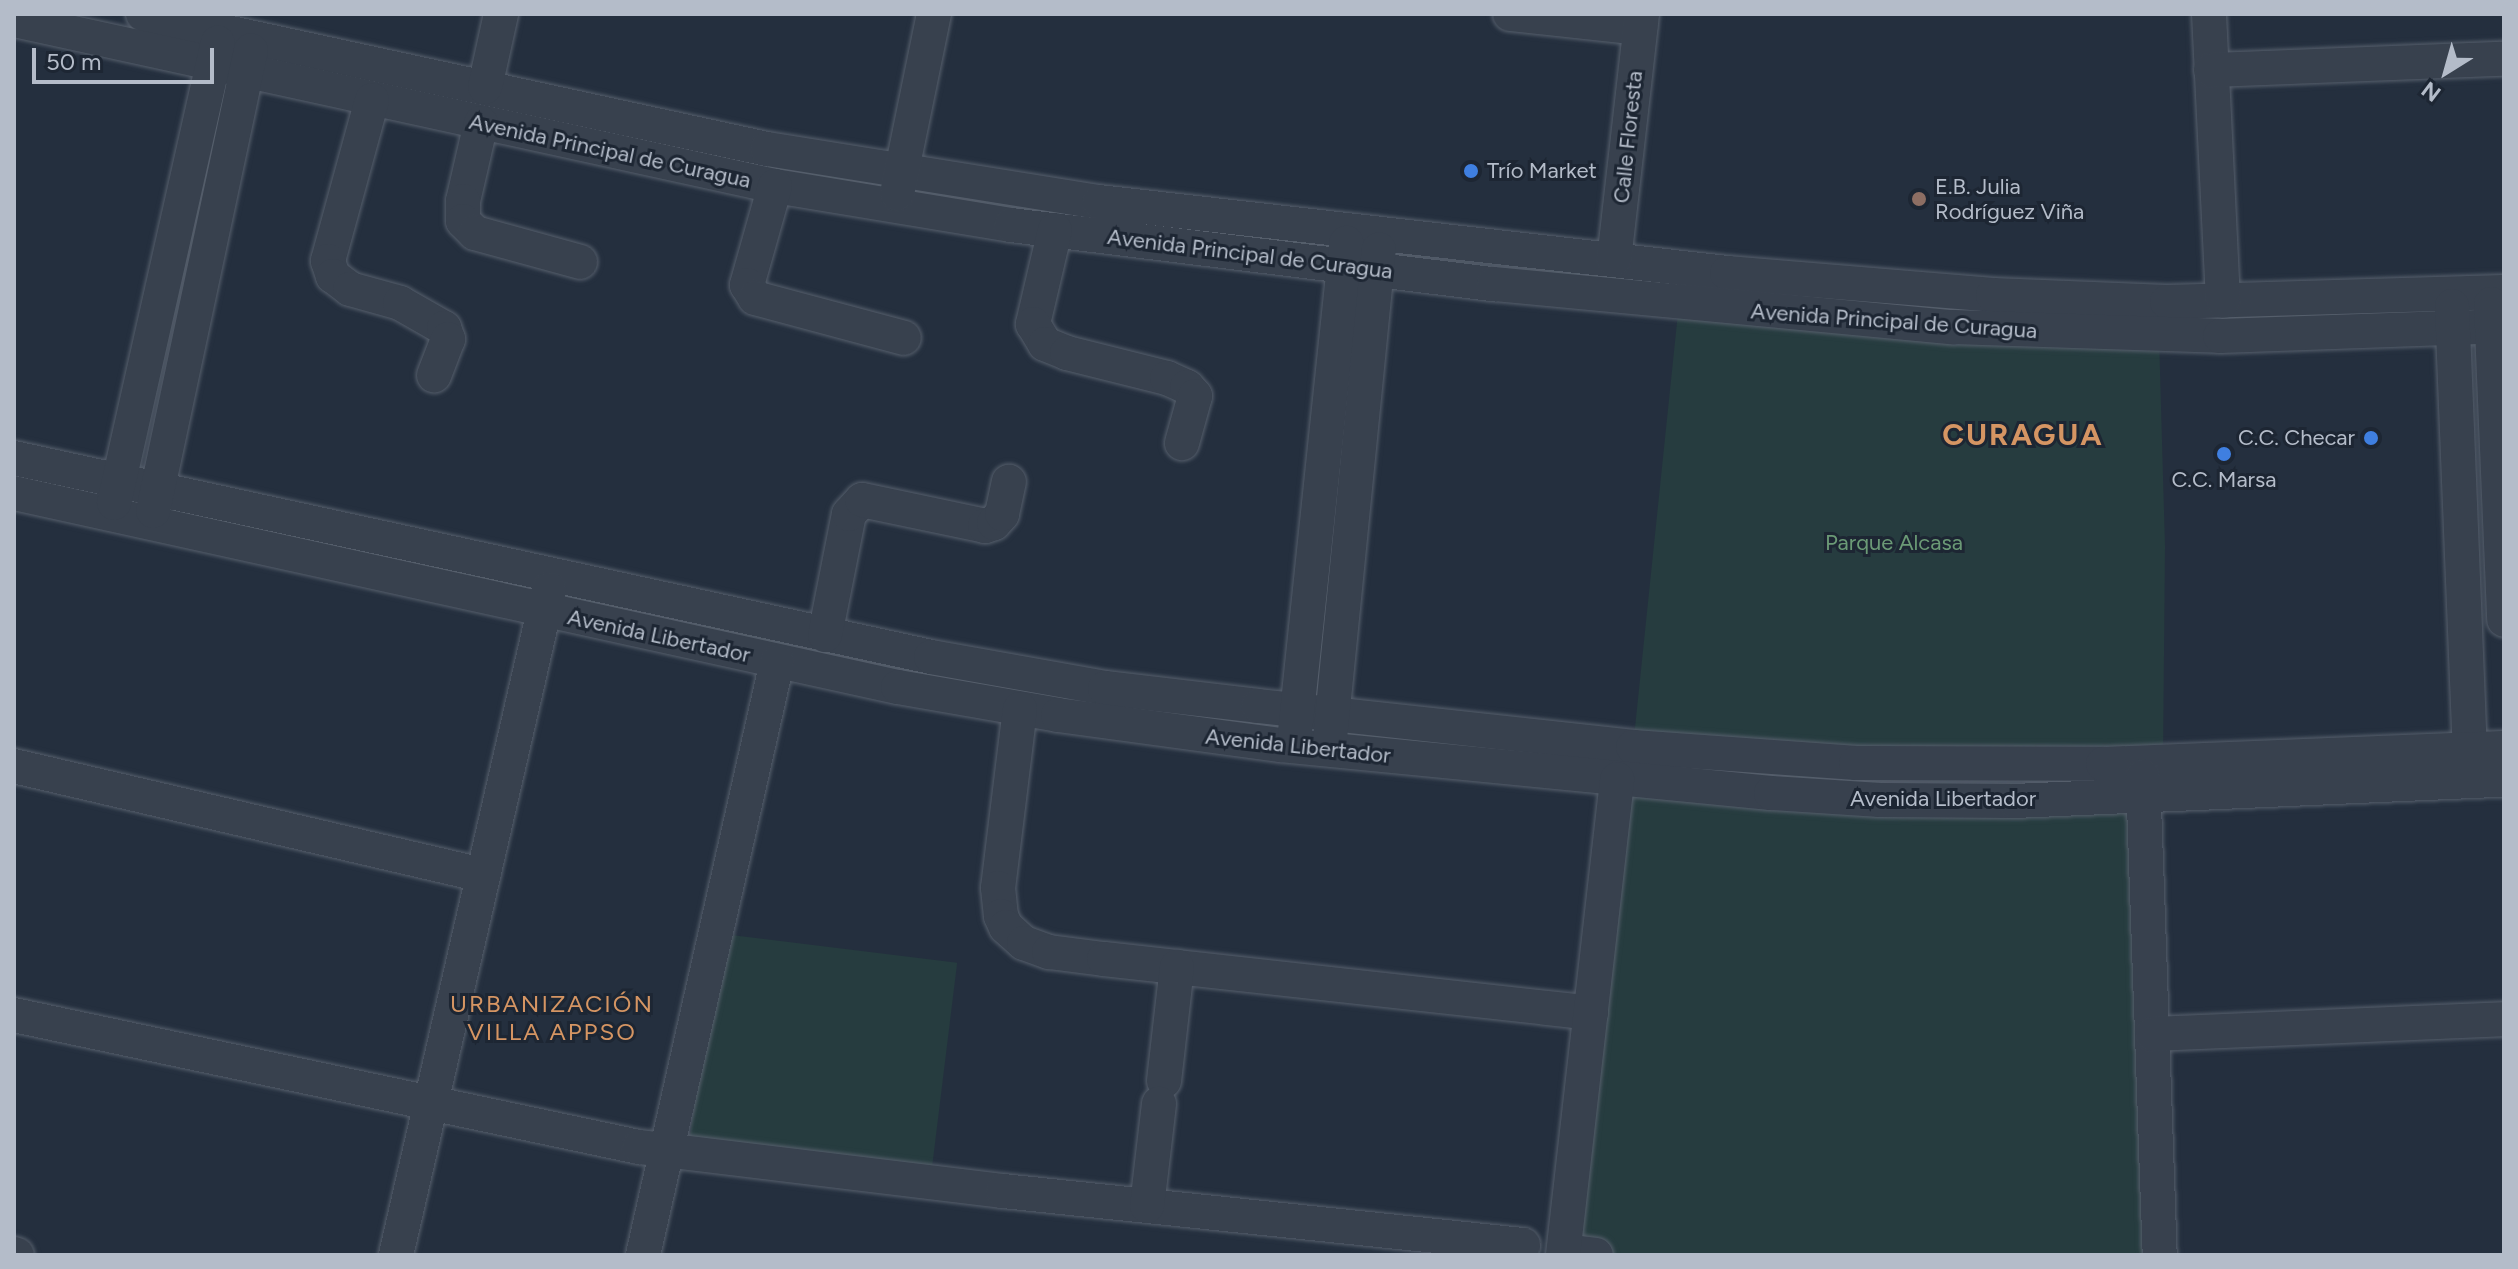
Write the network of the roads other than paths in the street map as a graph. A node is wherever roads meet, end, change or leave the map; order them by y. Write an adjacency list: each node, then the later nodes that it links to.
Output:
1 (143, 14): 9 (street, Avenida Principal de Curagua)
2 (501, 14): 14 (street)
3 (934, 14): 17 (street)
4 (1510, 14): 7 (street)
5 (2209, 14): 12 (street)
6 (14, 20): 8 (street, Avenida Principal de Curagua)
7 (1641, 21): 22 (street, Calle Floresta)
8 (93, 25): 11 (street, Avenida Principal de Curagua)
9 (237, 34): 11 (street); 13 (street); 14 (street, Avenida Principal de Curagua)
10 (2504, 59): 12 (street)
11 (213, 65): 13 (street, Avenida Principal de Curagua); 36 (street)
12 (2211, 70): 27 (street)
13 (247, 72): 15 (street, Avenida Principal de Curagua); 37 (street)
14 (485, 87): 17 (street, Avenida Principal de Curagua)
15 (372, 100): 16 (street, Avenida Principal de Curagua); 31 (street)
16 (481, 123): 18 (street, Avenida Principal de Curagua); 23 (street)
17 (901, 173): 19 (street); 21 (street, Avenida Principal de Curagua)
18 (775, 186): 19 (street, Avenida Principal de Curagua); 30 (street)
19 (894, 208): 20 (street, Avenida Principal de Curagua)
20 (1055, 230): 24 (street, Avenida Principal de Curagua); 32 (street)
21 (1364, 233): 22 (street, Avenida Principal de Curagua); 24 (street)
22 (1614, 260): 27 (street, Avenida Principal de Curagua)
23 (580, 262)
24 (1361, 267): 29 (street, Avenida Principal de Curagua); 44 (street); 45 (street)
25 (2497, 292): 26 (street, Avenida Principal de Curagua); 28 (street)
26 (2452, 294): 27 (street, Avenida Principal de Curagua); 29 (street)
27 (2223, 301)
28 (2498, 326): 29 (street, Avenida Principal de Curagua); 40 (street)
29 (2453, 328): 51 (street)
30 (904, 338)
31 (434, 375)
32 (1182, 443)
33 (14, 458): 36 (street)
34 (1009, 482): 41 (street)
35 (14, 493): 36 (street)
36 (115, 498): 37 (street, Avenida Libertador)
37 (154, 506): 38 (street, Avenida Libertador); 39 (street, Avenida Libertador)
38 (551, 577): 39 (street); 41 (street, Avenida Libertador)
39 (544, 611): 42 (street, Avenida Libertador); 54 (street)
40 (2504, 620)
41 (825, 635): 44 (street, Avenida Libertador)
42 (777, 662): 43 (street, Avenida Libertador); 61 (street)
43 (1020, 709): 46 (street, Avenida Libertador); 55 (street)
44 (1297, 711): 45 (street, Avenida Libertador); 46 (street)
45 (1333, 714): 48 (street); 49 (street, Avenida Libertador)
46 (1293, 746): 48 (street, Avenida Libertador)
47 (2504, 748): 51 (street, Avenida Libertador)
48 (1328, 750): 52 (street, Avenida Libertador)
49 (2143, 763): 51 (street, Avenida Libertador); 53 (street)
50 (14, 766): 54 (street)
51 (2482, 770): 53 (street, Avenida Libertador)
52 (1617, 779): 53 (street, Avenida Libertador); 56 (street)
53 (2144, 796): 59 (street)
54 (484, 875): 60 (street)
55 (1177, 967): 56 (street); 62 (street)
56 (1591, 1013): 65 (street)
57 (14, 1015): 60 (street)
58 (2504, 1019): 59 (street)
59 (2152, 1034): 68 (street)
60 (430, 1103): 61 (street); 66 (street)
61 (665, 1150): 62 (street); 67 (street)
62 (1147, 1206): 63 (street)
63 (1356, 1242): 64 (street)
64 (1523, 1245)
65 (1574, 1254)
66 (396, 1255)
67 (643, 1255)
68 (2160, 1255)

